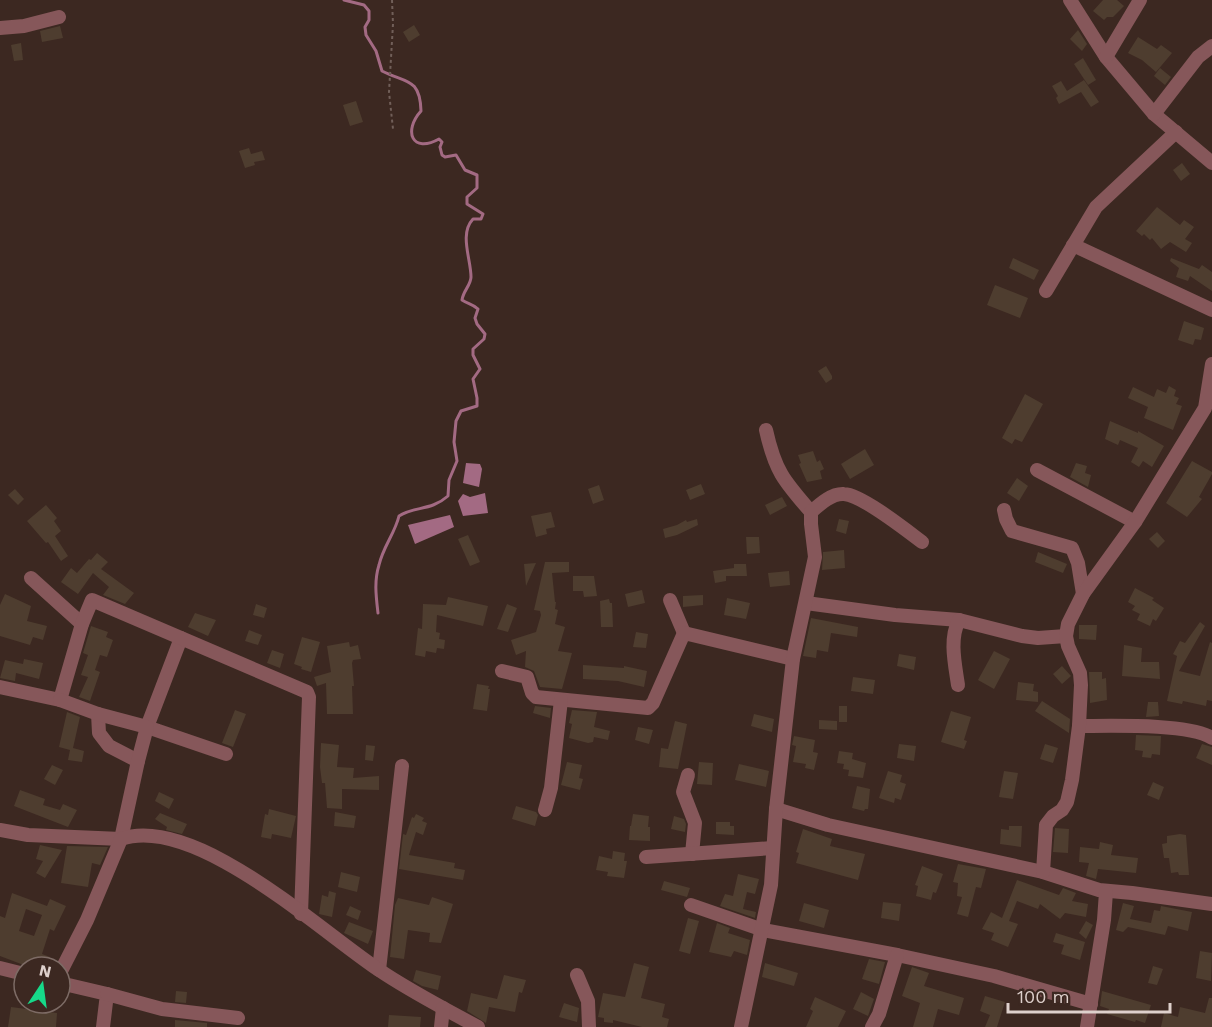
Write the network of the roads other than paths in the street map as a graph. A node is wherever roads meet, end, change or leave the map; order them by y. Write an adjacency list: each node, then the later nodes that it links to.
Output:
1 (1070, 0): 6 (street)
2 (1140, 0): 6 (street)
3 (59, 17): 4 (street)
4 (0, 28)
5 (1212, 46): 7 (street)
6 (1106, 57): 7 (street)
7 (1154, 114): 8 (street)
8 (1176, 132): 9 (street); 10 (street)
9 (1212, 163)
10 (1073, 244): 11 (street); 12 (street)
11 (1046, 291)
12 (1212, 310)
13 (1212, 364): 18 (street)
14 (766, 430): 17 (street)
15 (1037, 470): 18 (street)
16 (1004, 510): 21 (street)
17 (811, 512): 19 (street); 23 (street)
18 (1135, 522): 21 (street)
19 (922, 542)
20 (31, 578): 25 (street)
21 (1083, 594): 27 (street)
22 (670, 600): 26 (street)
23 (806, 603): 24 (street); 29 (street)
24 (958, 620): 27 (street); 31 (street)
25 (82, 624): 28 (street); 33 (street)
26 (684, 633): 29 (street); 34 (street)
27 (1066, 636): 36 (street)
28 (181, 638): 37 (street); 54 (street)
29 (794, 659): 43 (street)
30 (502, 671): 34 (street)
31 (958, 685)
32 (0, 687): 33 (street)
33 (60, 700): 35 (street)
34 (561, 700): 44 (street)
35 (98, 714): 37 (street); 40 (street)
36 (1079, 726): 38 (street); 50 (street)
37 (147, 727): 39 (street); 40 (street)
38 (1212, 738)
39 (226, 754)
40 (138, 761): 46 (street)
41 (402, 766): 58 (street)
42 (688, 774): 48 (street)
43 (776, 809): 47 (street); 50 (street)
44 (545, 810)
45 (0, 830): 46 (street)
46 (121, 839): 54 (street); 56 (street)
47 (773, 848): 48 (street); 55 (street)
48 (692, 854): 49 (street)
49 (646, 857)
50 (1043, 872): 51 (street)
51 (1106, 892): 52 (street); 62 (street)
52 (1212, 904)
53 (692, 905): 55 (street)
54 (301, 914): 58 (street)
55 (763, 930): 57 (street); 70 (street)
56 (69, 955)
57 (897, 955): 62 (street); 71 (street)
58 (379, 970): 63 (street)
59 (577, 975): 69 (street)
60 (72, 986): 61 (street)
61 (107, 994): 64 (street); 66 (street)
62 (1091, 1004): 65 (street)
63 (443, 1008): 67 (street); 68 (street)
64 (238, 1018)
65 (1092, 1026)
66 (103, 1027)
67 (441, 1027)
68 (478, 1027)
69 (589, 1027)
70 (741, 1027)
71 (872, 1027)

